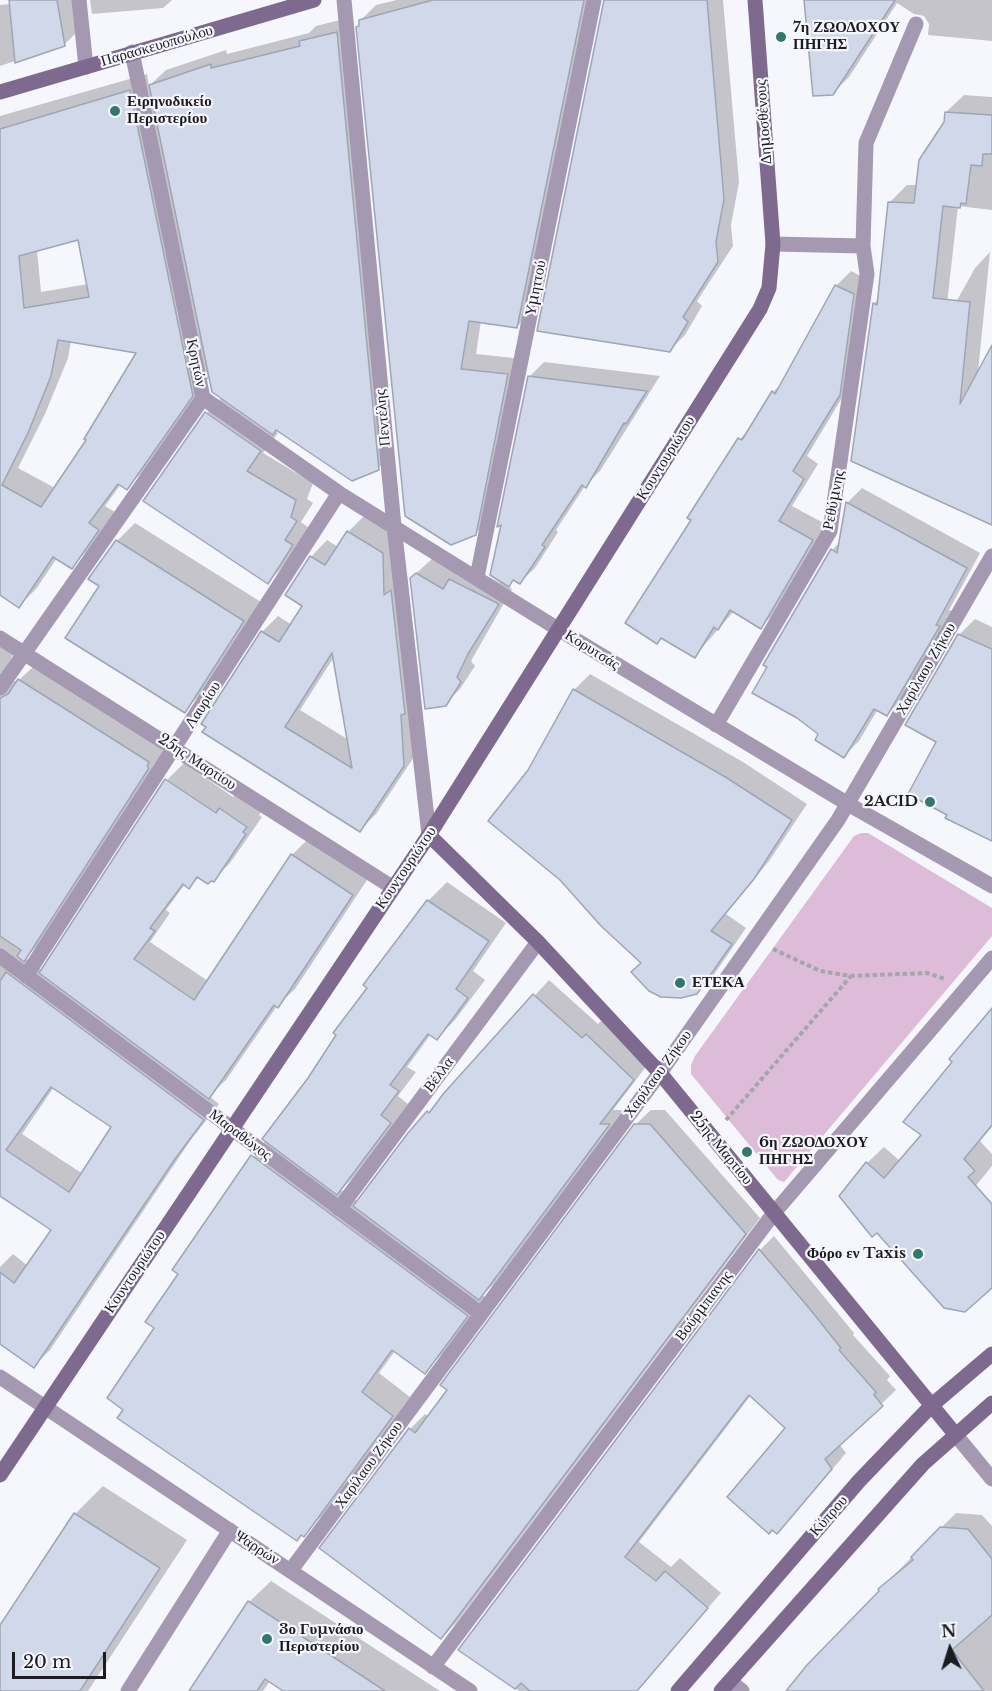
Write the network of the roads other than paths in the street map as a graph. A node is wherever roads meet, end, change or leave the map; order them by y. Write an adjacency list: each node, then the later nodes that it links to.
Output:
1 (79, 0): 8 (street)
2 (314, 0): 7 (street, Παρασκευοπούλου)
3 (344, 0): 14 (street, Πεντέλης)
4 (594, 0): 16 (street, Υμηττού)
5 (755, 0): 10 (street, Δημοσθένους)
6 (916, 24): 11 (street, Ρεθύμνης)
7 (132, 52): 8 (street, Παρασκευοπούλου); 12 (street, Κρητών)
8 (86, 67): 9 (street, Παρασκευοπούλου)
9 (0, 92)
10 (773, 244): 11 (street); 17 (street, Κουντουριώτου)
11 (863, 246): 21 (street, Ρεθύμνης)
12 (203, 398): 13 (street, Κορυτσάς); 19 (street, Κρητών)
13 (339, 493): 14 (street, Κορυτσάς); 22 (street, Λαυρίου)
14 (394, 526): 16 (street, Κορυτσάς); 24 (street, Πεντέλης)
15 (992, 556): 23 (street, Χαρίλαου Ζήκου)
16 (477, 577): 17 (street, Κορυτσάς)
17 (558, 629): 21 (street, Κορυτσάς); 24 (street, Κουντουριώτου)
18 (0, 638): 19 (street, 25ης Μαρτίου)
19 (22, 652): 20 (street, Κρητών); 22 (street, 25ης Μαρτίου)
20 (0, 688)
21 (716, 725): 23 (street, Κορυτσάς)
22 (175, 748): 26 (street, 25ης Μαρτίου); 30 (street, Λαυρίου)
23 (849, 804): 25 (street, Κορυτσάς); 31 (street, Χαρίλαου Ζήκου)
24 (429, 834): 26 (street, Κουντουριώτου); 27 (street, 25ης Μαρτίου)
25 (992, 886)
26 (392, 887): 32 (street, Κουντουριώτου)
27 (538, 942): 31 (street, 25ης Μαρτίου); 33 (street, Βέλλα)
28 (0, 956): 30 (street, Μαραθώνος)
29 (992, 958): 34 (street, Βούρμπιανης)
30 (26, 976): 32 (street, Μαραθώνος)
31 (660, 1073): 34 (street, 25ης Μαρτίου); 35 (street, Χαρίλαου Ζήκου)
32 (233, 1129): 33 (street, Μαραθώνος); 40 (street, Κουντουριώτου)
33 (339, 1209): 35 (street, Μαραθώνος)
34 (774, 1213): 39 (street, 25ης Μαρτίου); 46 (street, Βούρμπιανης)
35 (480, 1313): 45 (street, Χαρίλαου Ζήκου)
36 (992, 1354): 39 (street, Κύπρου)
37 (0, 1377): 40 (street, Ψαρρών)
38 (992, 1403): 41 (street)
39 (932, 1405): 41 (street, 25ης Μαρτίου); 50 (street, Κύπρου)
40 (45, 1406): 42 (street, Κουντουριώτου); 44 (street, Ψαρρών)
41 (955, 1434): 43 (street, 25ης Μαρτίου); 47 (street)
42 (0, 1474)
43 (992, 1479)
44 (230, 1530): 45 (street, Ψαρρών); 48 (street)
45 (291, 1570): 46 (street, Ψαρρών)
46 (433, 1667): 49 (street, Ψαρρών)
47 (731, 1688)
48 (129, 1691)
49 (470, 1691)
50 (678, 1691)

